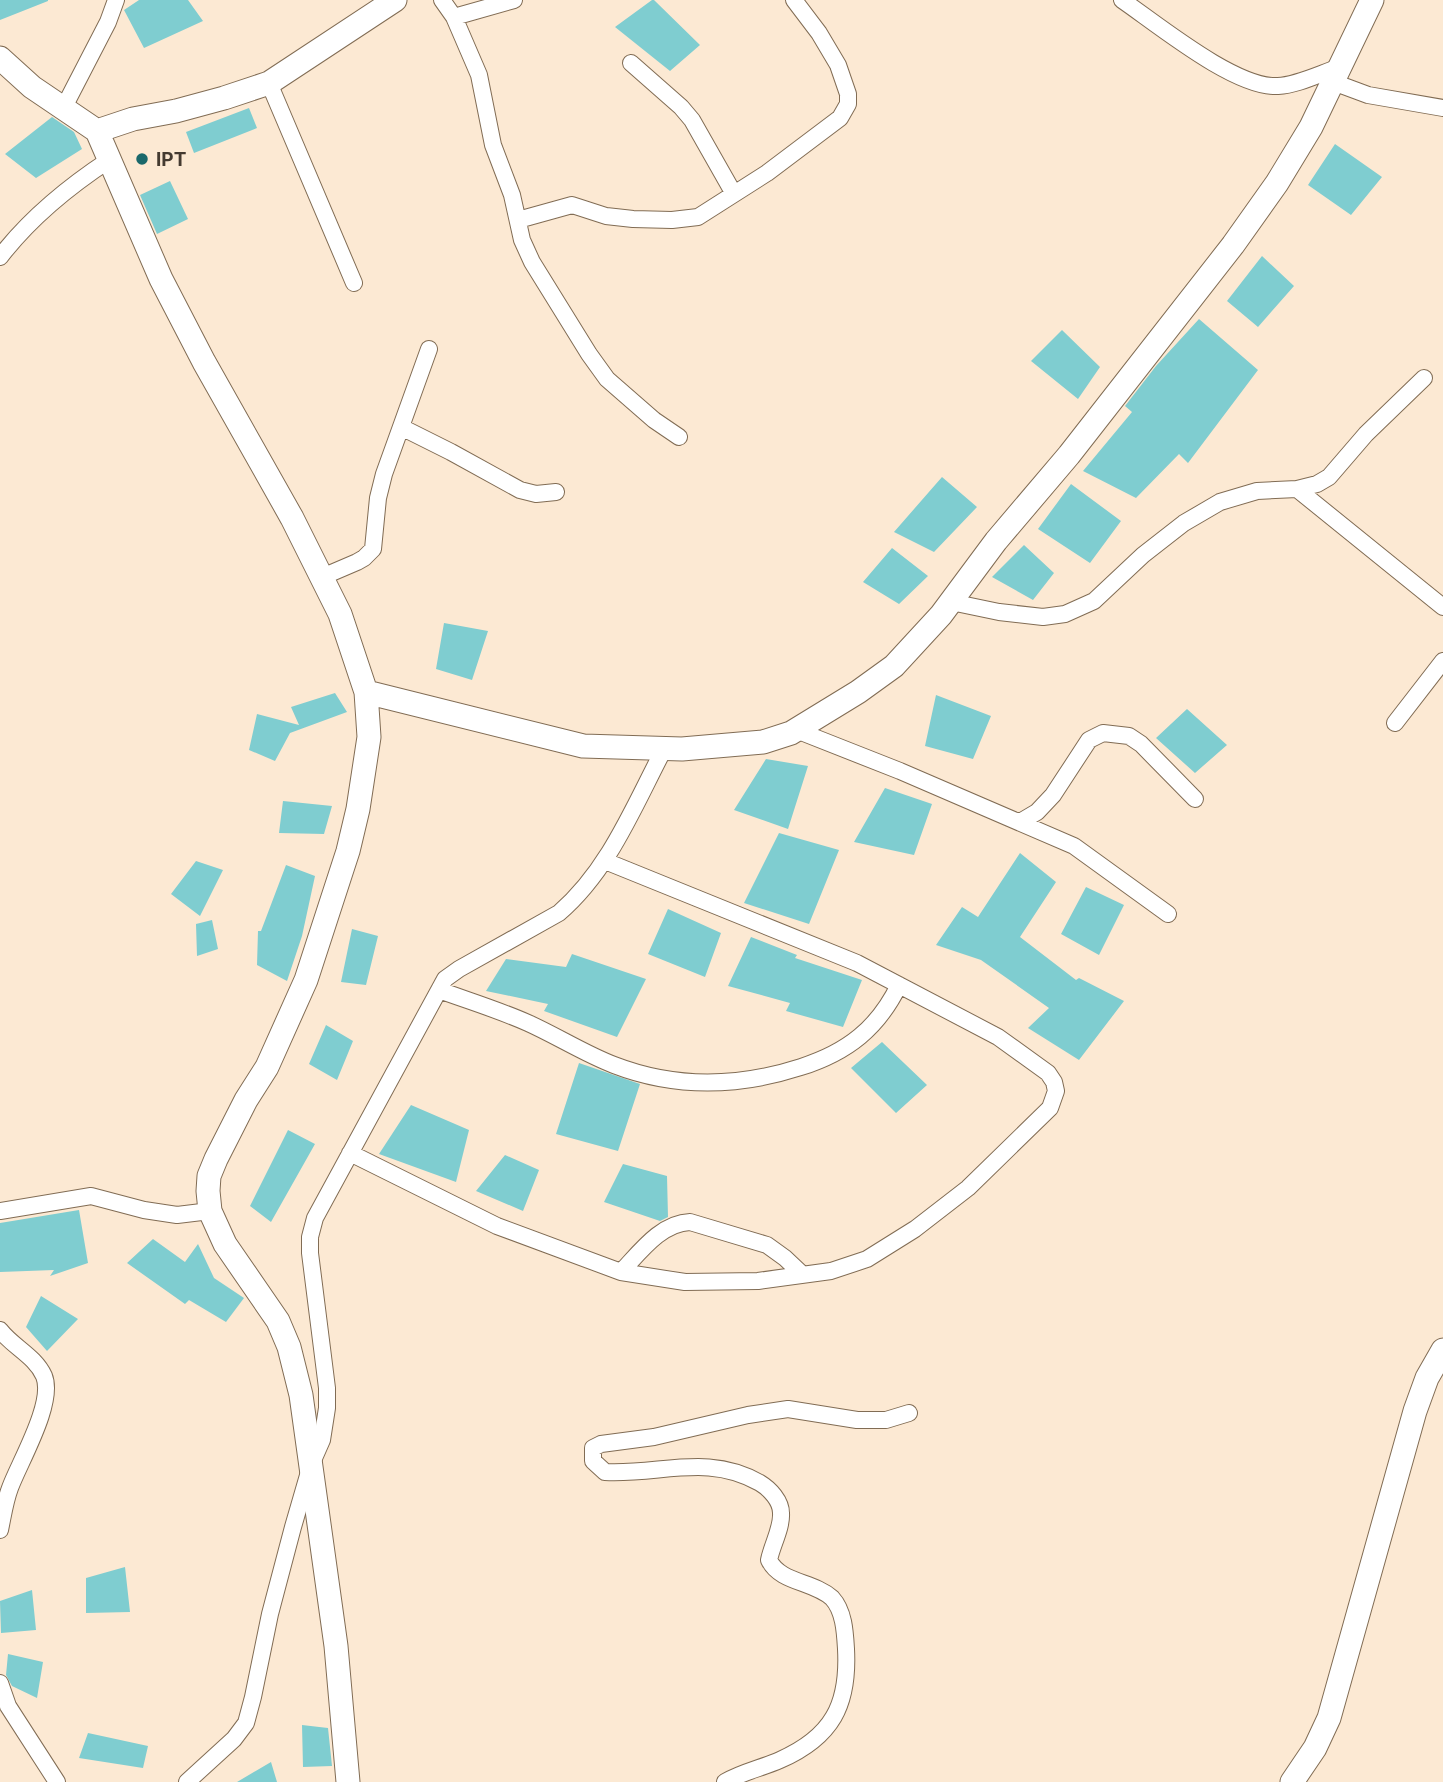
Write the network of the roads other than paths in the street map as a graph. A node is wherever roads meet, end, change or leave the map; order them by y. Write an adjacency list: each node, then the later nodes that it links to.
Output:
1 (116, 0): 13 (street)
2 (442, 0): 8 (street)
3 (514, 0): 8 (street)
4 (794, 0): 17 (street)
5 (1122, 0): 11 (street)
6 (1372, 0): 11 (main road)
7 (391, 1): 12 (main road)
8 (454, 17): 18 (street)
9 (0, 58): 13 (main road)
10 (631, 63): 17 (street)
11 (1336, 74): 14 (street); 28 (main road)
12 (269, 83): 15 (main road); 20 (street)
13 (63, 108): 15 (main road)
14 (1443, 108)
15 (97, 131): 16 (main road)
16 (109, 160): 19 (street); 27 (main road)
17 (734, 194): 18 (street)
18 (518, 220): 24 (street)
19 (0, 257)
20 (354, 283)
21 (429, 349): 23 (street)
22 (1424, 378): 25 (street)
23 (401, 427): 26 (street); 27 (street)
24 (679, 437)
25 (1297, 489): 28 (street); 29 (street)
26 (556, 492)
27 (322, 577): 31 (main road)
28 (951, 602): 33 (main road)
29 (1443, 607)
30 (1443, 661): 32 (street)
31 (366, 692): 34 (main road); 43 (main road)
32 (1395, 723)
33 (796, 730): 34 (main road); 36 (street)
34 (664, 749): 37 (street)
35 (1195, 799): 36 (street)
36 (1020, 822): 38 (street)
37 (605, 860): 39 (street); 40 (street)
38 (1168, 914)
39 (899, 985): 40 (street); 45 (street)
40 (439, 990): 41 (street)
41 (350, 1153): 44 (street); 49 (street)
42 (0, 1211): 43 (street)
43 (210, 1211): 49 (main road)
44 (621, 1272): 45 (street); 45 (street)
45 (803, 1275)
46 (0, 1330): 50 (street)
47 (1443, 1350): 56 (main road)
48 (909, 1413): 55 (street)
49 (311, 1465): 53 (street); 54 (main road)
50 (0, 1527)
51 (0, 1684): 52 (street)
52 (57, 1782)
53 (187, 1782)
54 (348, 1782)
55 (725, 1782)
56 (1292, 1782)

